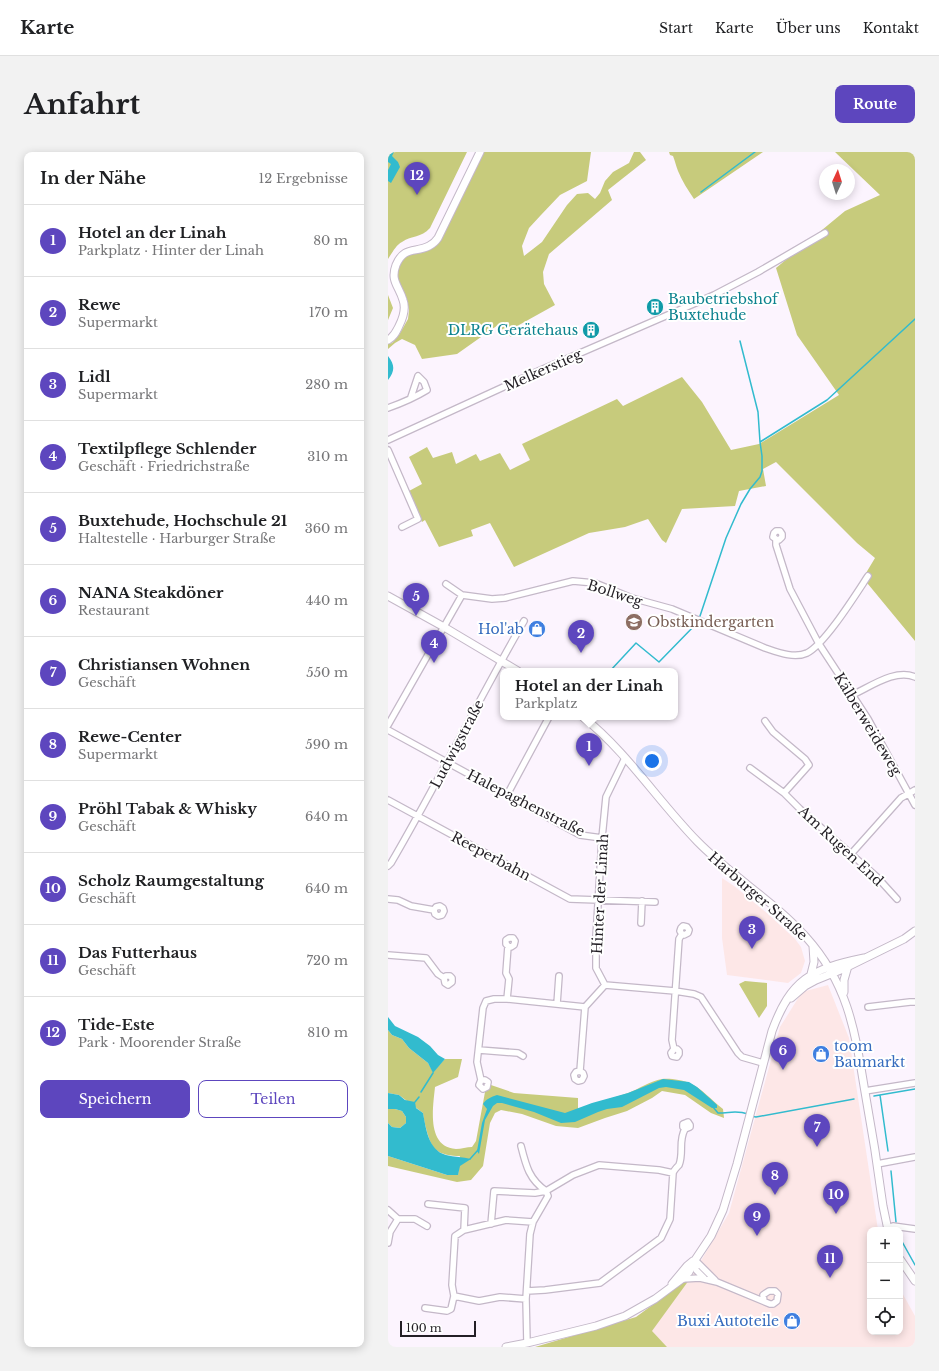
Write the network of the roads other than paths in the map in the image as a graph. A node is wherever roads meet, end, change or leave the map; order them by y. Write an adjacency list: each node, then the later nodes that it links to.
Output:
1 (480, 152): 3 (street)
2 (825, 233): 6 (street, Melkerstieg)
3 (388, 340)
4 (411, 398): 5 (street)
5 (388, 408)
6 (388, 440)
7 (388, 450): 8 (street)
8 (402, 527)
9 (776, 539): 16 (street, Kälberweideweg)
10 (868, 576): 16 (street, Bollweg)
11 (446, 584): 12 (street, Bollweg)
12 (462, 595): 15 (street); 16 (street, Bollweg)
13 (388, 596): 15 (street)
14 (524, 621): 17 (street, Ludwigstraße)
15 (444, 626): 17 (street); 24 (street)
16 (819, 644): 20 (street, Kälberweideweg)
17 (501, 660): 18 (street); 27 (street, Ludwigstraße)
18 (513, 668)
19 (915, 677): 20 (street)
20 (852, 695): 31 (street, Kälberweideweg)
21 (546, 720): 32 (street)
22 (586, 720): 26 (street, Harburger Straße)
23 (765, 721): 30 (street)
24 (388, 725)
25 (388, 730): 27 (street, Halepaghenstraße)
26 (625, 758): 36 (street, Hinter der Linah); 49 (street, Harburger Straße)
27 (447, 762): 32 (street, Halepaghenstraße); 35 (street, Ludwigstraße)
28 (750, 768): 30 (street, Am Rugen End)
29 (915, 790): 31 (street)
30 (784, 793): 37 (street, Am Rugen End)
31 (909, 793): 34 (street, Kälberweideweg); 37 (street)
32 (507, 795): 36 (street, Halepaghenstraße)
33 (388, 800): 35 (street, Reeperbahn)
34 (915, 805)
35 (418, 816): 38 (street, Ludwigstraße); 41 (street, Reeperbahn)
36 (602, 838): 41 (street, Hinter der Linah)
37 (852, 854): 40 (street, Am Rugen End)
38 (388, 866)
39 (388, 899): 44 (street)
40 (897, 899)
41 (598, 900): 42 (street, Reeperbahn); 57 (street, Hinter der Linah)
42 (642, 902): 43 (street, Reeperbahn); 45 (street)
43 (655, 902)
44 (434, 910)
45 (641, 923)
46 (915, 931): 51 (street)
47 (682, 934): 58 (street)
48 (508, 946): 60 (street)
49 (813, 946): 53 (street, Harburger Straße); 54 (street)
50 (388, 955): 56 (street)
51 (864, 958): 52 (street); 53 (street)
52 (848, 966): 53 (street); 59 (street)
53 (831, 970): 54 (street); 59 (street, Harburger Straße); 63 (street)
54 (811, 974): 63 (street)
55 (559, 976): 62 (street)
56 (444, 978)
57 (605, 985): 58 (street); 64 (street)
58 (675, 991): 66 (street); 69 (street)
59 (844, 996): 73 (street, Harburger Straße)
60 (507, 999): 62 (street); 67 (street)
61 (915, 1002): 65 (street)
62 (557, 1004): 64 (street)
63 (784, 1004): 69 (street)
64 (585, 1007): 70 (street)
65 (868, 1007)
66 (674, 1049)
67 (479, 1050): 68 (street); 71 (street)
68 (523, 1056)
69 (763, 1063): 91 (street)
70 (580, 1071)
71 (481, 1080)
72 (915, 1083): 73 (street)
73 (865, 1091): 77 (street, Harburger Straße)
74 (685, 1129): 78 (street)
75 (521, 1146): 79 (street)
76 (915, 1157): 77 (street)
77 (877, 1164): 86 (street, Harburger Straße)
78 (673, 1173): 79 (street); 97 (street)
79 (546, 1191): 83 (street); 84 (street)
80 (428, 1204): 89 (street)
81 (388, 1210): 82 (street)
82 (398, 1219): 85 (street); 90 (street)
83 (533, 1222): 84 (street); 97 (street)
84 (491, 1224): 89 (street)
85 (427, 1226)
86 (888, 1227)
87 (891, 1227): 88 (street)
88 (915, 1228)
89 (464, 1230): 99 (street)
90 (388, 1243)
91 (695, 1260): 93 (street); 94 (street); 96 (street); 98 (street)
92 (903, 1263): 95 (street)
93 (704, 1278): 94 (street); 96 (street)
94 (682, 1279): 98 (street)
95 (915, 1281)
96 (717, 1282): 100 (street)
97 (527, 1291): 101 (street)
98 (665, 1291): 103 (street)
99 (454, 1296): 101 (street); 102 (street)
100 (764, 1298)
101 (526, 1299): 103 (street)
102 (425, 1308)
103 (527, 1344): 104 (street)
104 (506, 1347)

